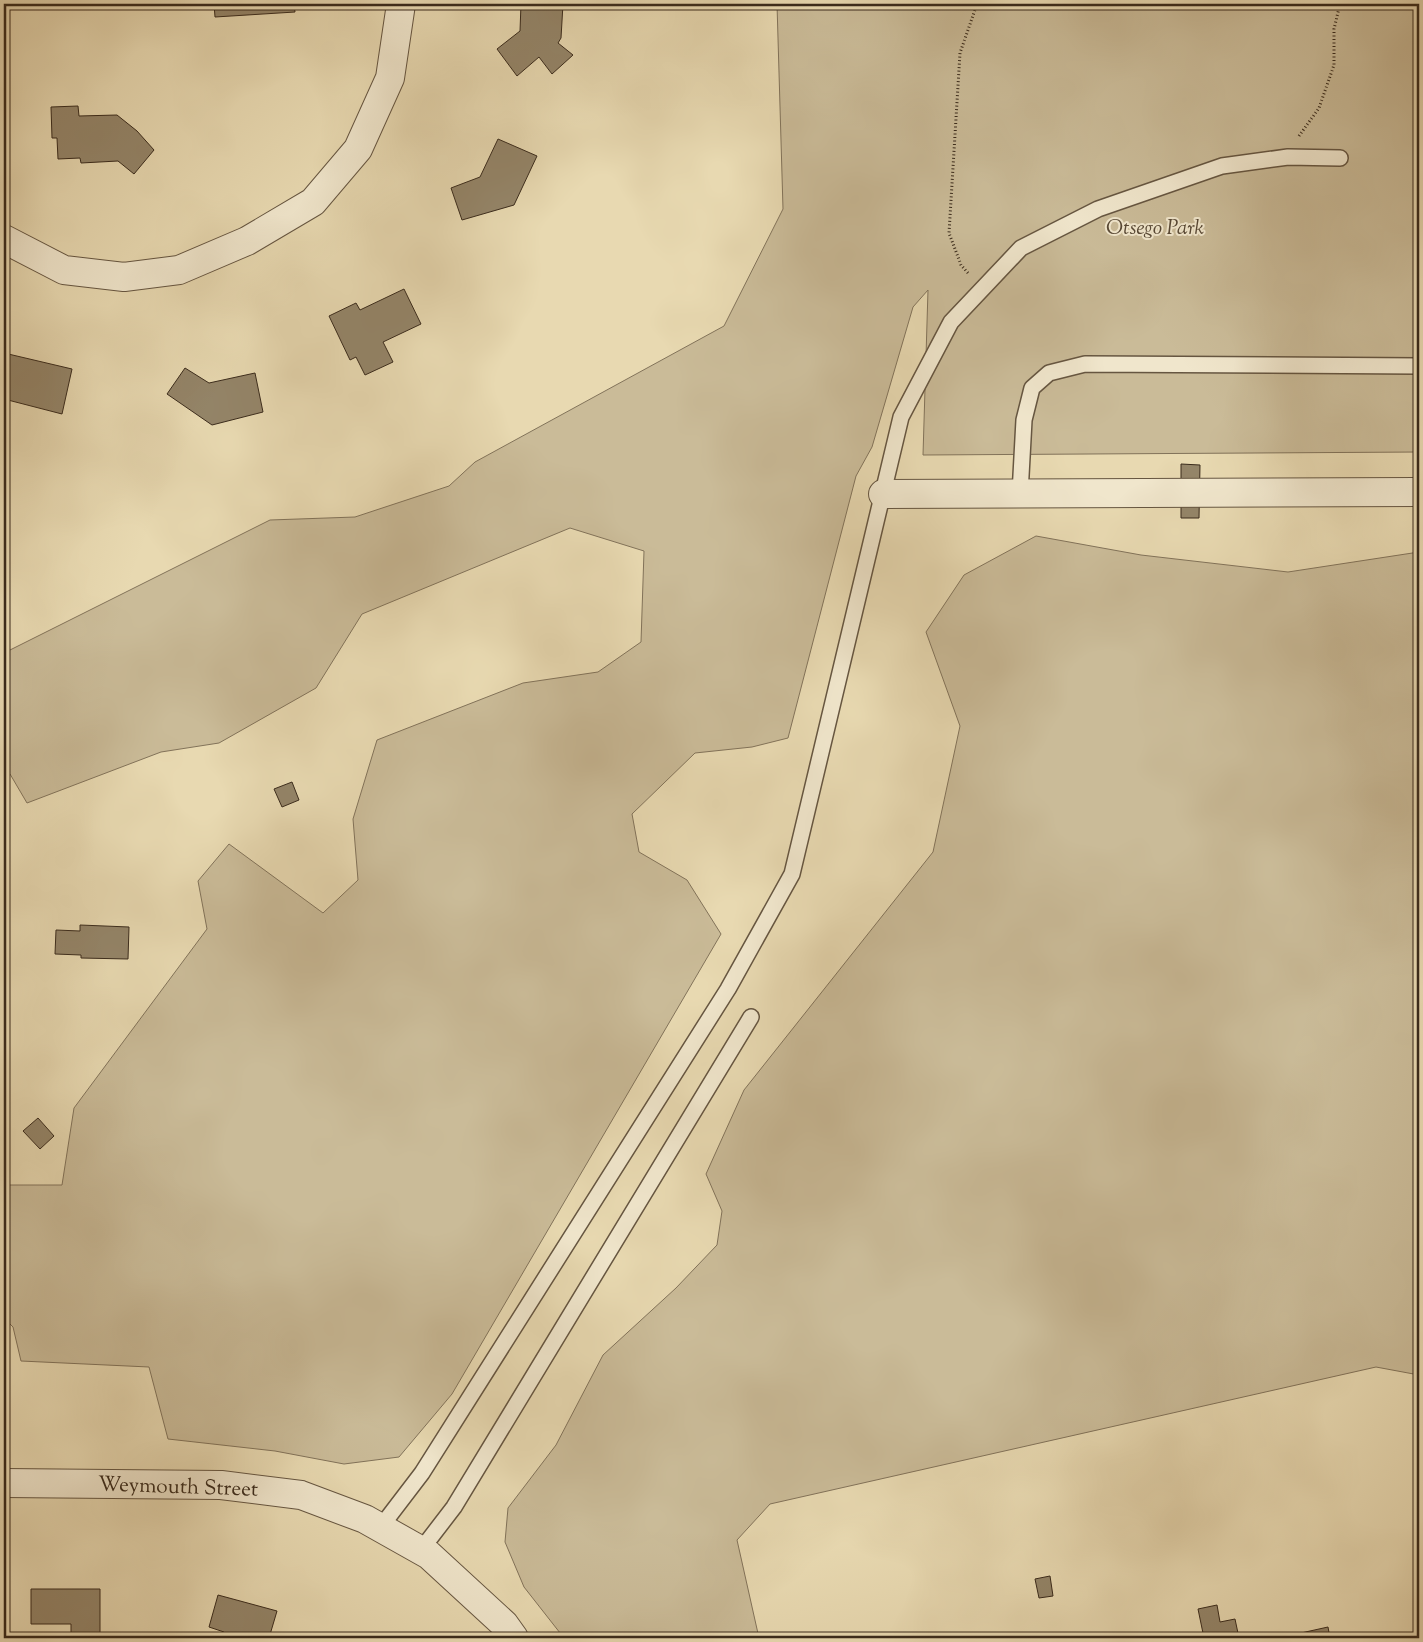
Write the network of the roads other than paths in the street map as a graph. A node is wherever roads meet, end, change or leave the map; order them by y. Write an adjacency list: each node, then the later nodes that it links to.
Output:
1 (401, 4): 3 (street)
2 (1340, 158): 6 (lane)
3 (4, 239)
4 (1419, 366): 7 (lane)
5 (1419, 492): 7 (street)
6 (883, 494): 7 (street); 10 (lane)
7 (1020, 494)
8 (750, 1017): 11 (lane)
9 (4, 1483): 10 (street, Weymouth Street)
10 (380, 1528): 11 (street, Weymouth Street)
11 (421, 1550): 12 (street, Weymouth Street)
12 (514, 1638)

